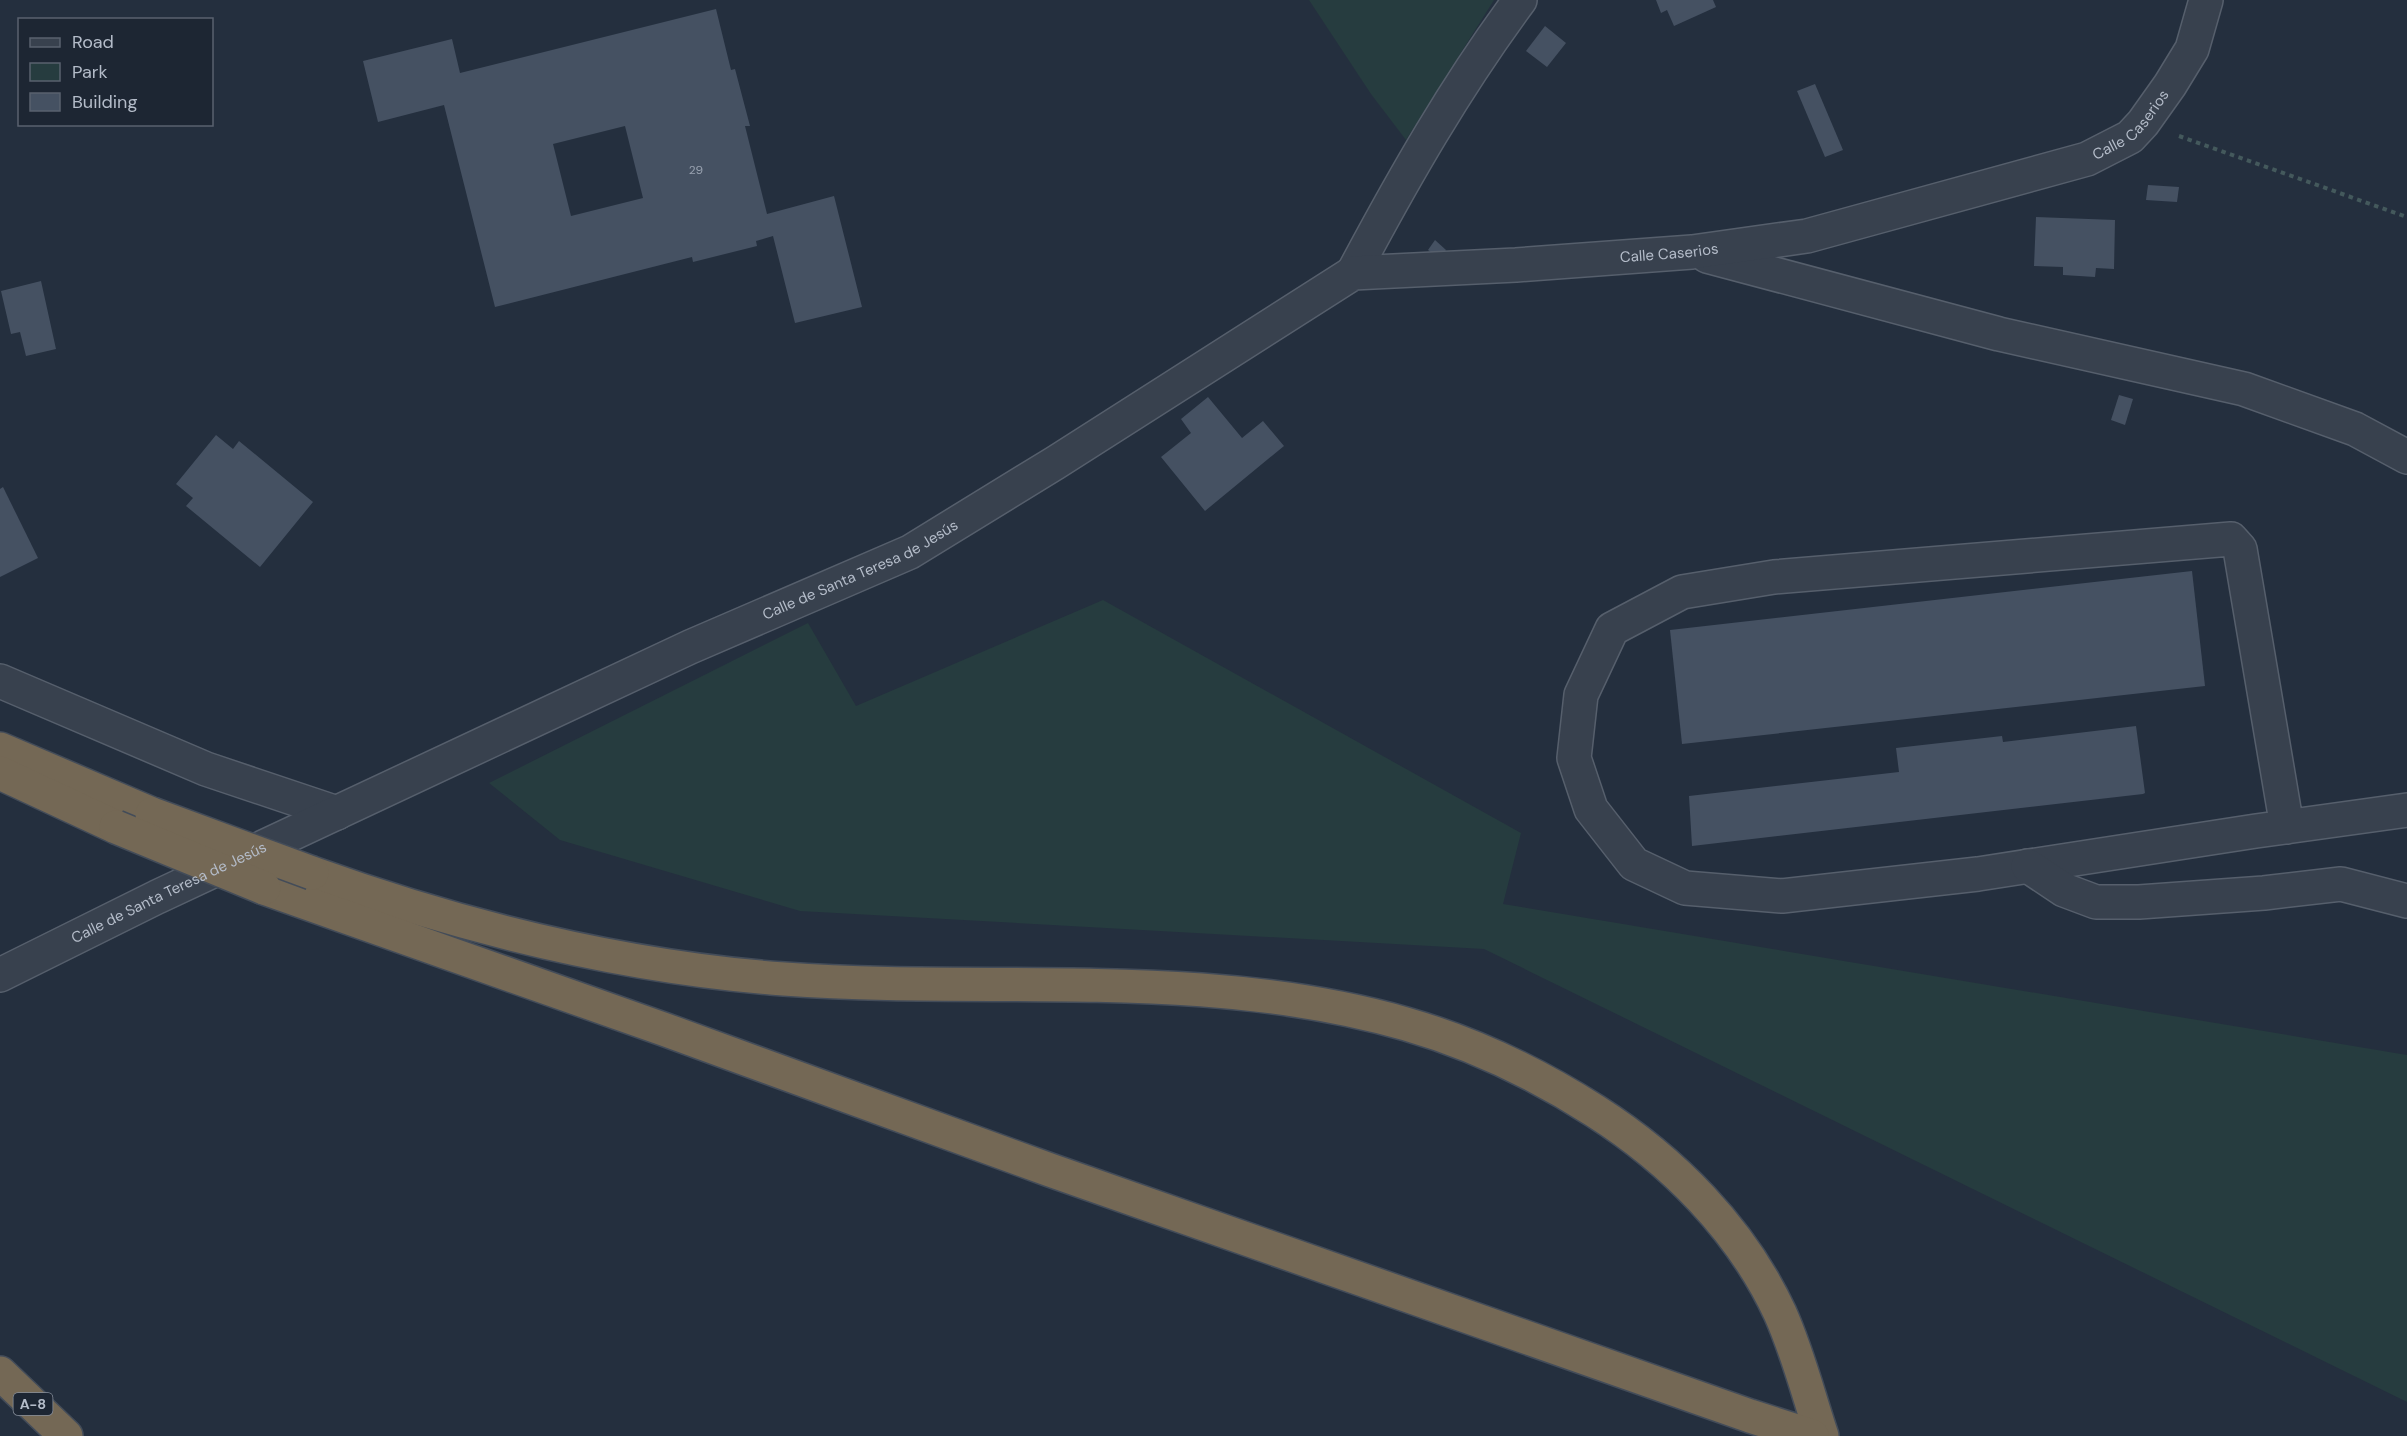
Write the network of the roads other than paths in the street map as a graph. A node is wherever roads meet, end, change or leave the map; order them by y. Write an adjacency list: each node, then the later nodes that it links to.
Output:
1 (1520, 0): 4 (street)
2 (2206, 0): 3 (street, Calle Caserios)
3 (1692, 252): 4 (street, Calle Caserios); 5 (street)
4 (1353, 273): 10 (street, Calle de Santa Teresa de Jesús)
5 (2407, 457)
6 (0, 681): 10 (street)
7 (0, 749): 18 (highway, bridge)
8 (0, 773): 17 (highway, bridge)
9 (2407, 810): 11 (street)
10 (337, 813): 14 (street, Calle de Santa Teresa de Jesús)
11 (2287, 826): 12 (street); 12 (street)
12 (2028, 866): 13 (street)
13 (2407, 901)
14 (0, 975)
15 (0, 1373): 16 (highway, A-8)
16 (66, 1436)
17 (1812, 1436)
18 (1822, 1436)

